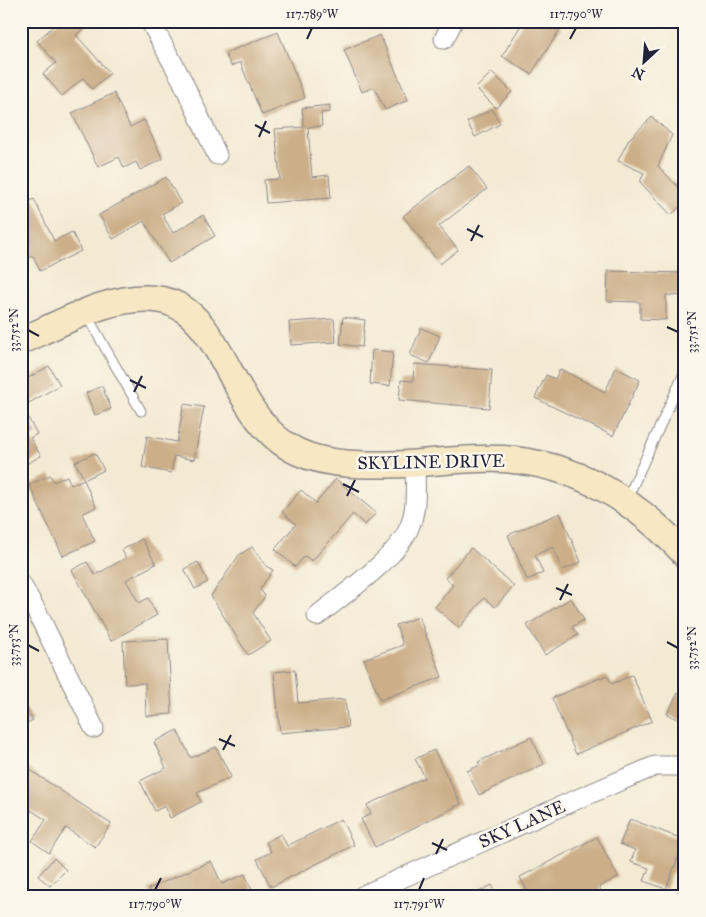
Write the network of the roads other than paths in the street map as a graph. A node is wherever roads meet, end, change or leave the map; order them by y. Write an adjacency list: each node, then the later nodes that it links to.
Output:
1 (150, 21): 4 (street)
2 (453, 21): 3 (street)
3 (444, 39)
4 (217, 155)
5 (86, 314): 6 (street, SKYLINE DRIVE); 8 (lane); 9 (street, SKYLINE DRIVE)
6 (21, 341)
7 (685, 371): 10 (lane)
8 (141, 412)
9 (415, 463): 10 (street, SKYLINE DRIVE); 13 (street)
10 (626, 501): 11 (street, SKYLINE DRIVE)
11 (685, 554)
12 (21, 584): 14 (street)
13 (317, 616)
14 (94, 728)
15 (685, 768): 16 (street, SKY LANE)
16 (362, 896)

